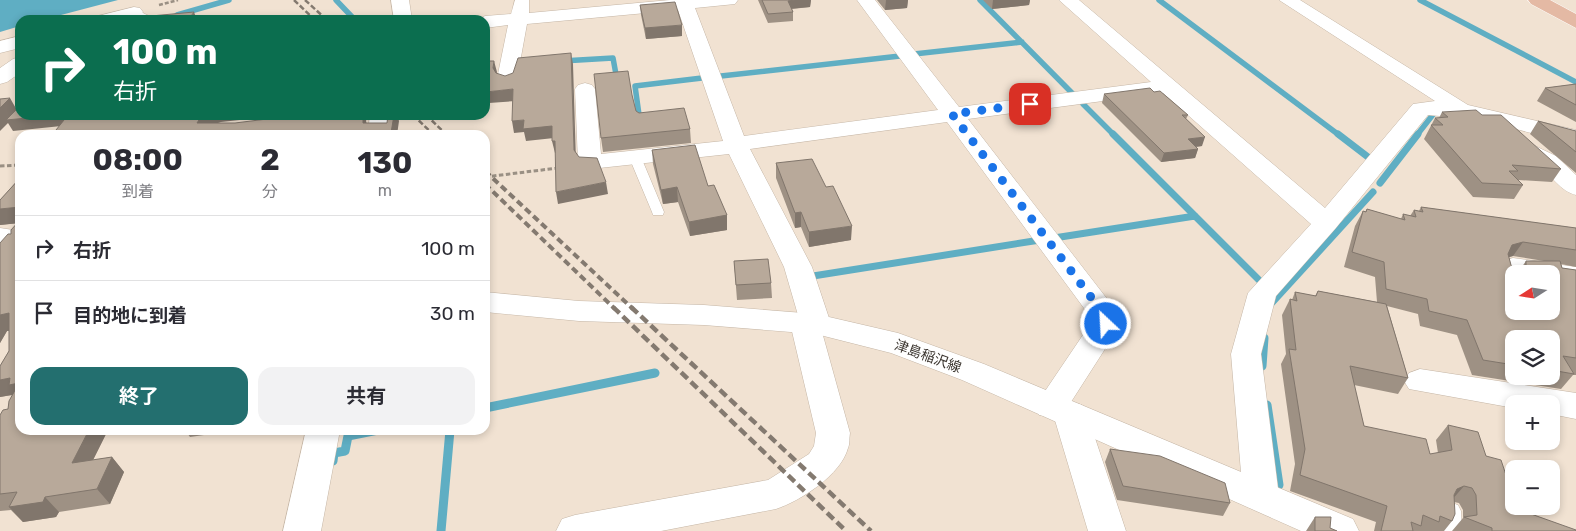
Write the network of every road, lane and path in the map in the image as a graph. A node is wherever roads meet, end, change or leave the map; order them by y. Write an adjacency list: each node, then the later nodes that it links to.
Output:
1 (400, 0): 14 (street)
2 (729, 0): 8 (street)
3 (866, 0): 23 (street)
4 (1068, 0): 20 (street)
5 (1288, 0): 22 (street)
6 (1537, 0): 16 (main road)
7 (1555, 0): 11 (main road)
8 (683, 2): 9 (street); 26 (street)
9 (521, 9): 15 (street); 19 (street)
10 (134, 12): 12 (street); 13 (lane)
11 (1576, 12)
12 (123, 15)
13 (141, 15)
14 (402, 15)
15 (490, 20)
16 (1576, 22)
17 (15, 44): 18 (street)
18 (0, 48)
19 (506, 79)
20 (1167, 86): 23 (street); 34 (street)
21 (585, 89): 28 (street)
22 (1469, 113): 24 (street); 34 (street)
23 (952, 114): 26 (street); 43 (street)
24 (1498, 120): 25 (street); 32 (street)
25 (1576, 138)
26 (736, 145): 27 (street); 40 (street)
27 (635, 157): 28 (street); 33 (lane)
28 (590, 162): 31 (path)
29 (15, 165): 30 (path)
30 (0, 166)
31 (490, 176)
32 (1576, 188)
33 (658, 212)
34 (1326, 223): 45 (street)
35 (0, 236): 36 (street)
36 (15, 238)
37 (1560, 274): 38 (street)
38 (1576, 276)
39 (490, 302): 40 (street, 津島稲沢線)
40 (811, 323): 43 (street, 津島稲沢線); 48 (street)
41 (1420, 381): 42 (street)
42 (1576, 406)
43 (1061, 410): 45 (street, 津島稲沢線); 49 (street)
44 (322, 435): 47 (street)
45 (1261, 496): 50 (street, 津島稲沢線)
46 (1452, 511): 51 (lane)
47 (302, 531)
48 (575, 531)
49 (1106, 531)
50 (1340, 531)
51 (1453, 531)

